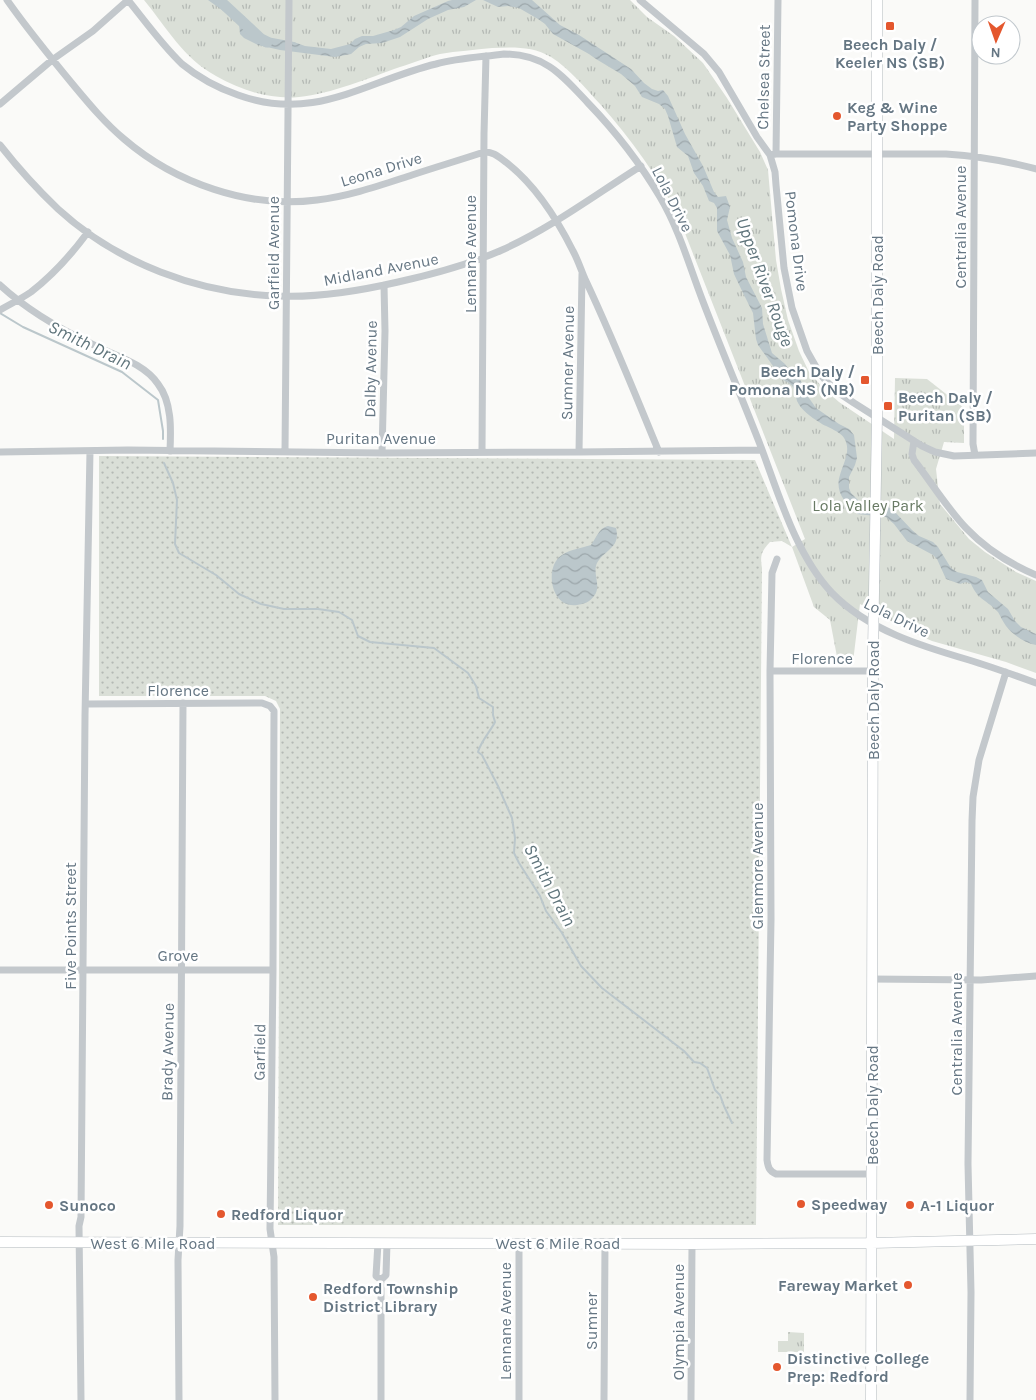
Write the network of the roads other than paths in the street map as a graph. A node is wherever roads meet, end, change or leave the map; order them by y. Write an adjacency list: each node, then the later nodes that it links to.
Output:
1 (7, 0): 9 (street, Leona Drive)
2 (128, 0): 9 (street); 11 (street, Lola Drive)
3 (289, 0): 11 (street, Garfield Avenue)
4 (640, 0): 15 (street, Pomona Drive)
5 (778, 0): 15 (street, Chelsea Street)
6 (877, 0): 14 (main road, Beech Daly Road)
7 (975, 0): 16 (street, Centralia Avenue)
8 (486, 56): 11 (street, Lola Drive); 13 (street, Lennane Avenue); 17 (street, Lola Drive)
9 (52, 60): 10 (street); 19 (street, Leona Drive)
10 (0, 104)
11 (288, 105): 19 (street, Garfield Avenue)
12 (0, 145): 21 (street, Midland Avenue)
13 (484, 152): 19 (street, Leona Drive); 20 (street); 22 (street, Lennane Avenue)
14 (876, 153): 15 (street); 16 (street); 29 (main road, Beech Daly Road)
15 (773, 155): 29 (street, Pomona Drive)
16 (974, 157): 18 (street); 41 (street, Centralia Avenue)
17 (640, 166): 20 (street, Midland Avenue); 31 (street, Lola Drive)
18 (1036, 169)
19 (287, 201): 26 (street, Garfield Avenue)
20 (557, 220): 22 (street, Midland Avenue); 23 (street)
21 (88, 232): 26 (street, Midland Avenue); 27 (street)
22 (484, 257): 25 (street, Midland Avenue); 37 (street, Lennane Avenue)
23 (582, 274): 38 (street, Sumner Avenue); 39 (street)
24 (0, 285): 27 (street)
25 (384, 285): 26 (street, Midland Avenue); 36 (street, Dalby Avenue)
26 (286, 296): 35 (street, Garfield Avenue)
27 (18, 300): 28 (street); 33 (street)
28 (0, 310)
29 (877, 417): 30 (street, Pomona Drive); 44 (main road, Beech Daly Road)
30 (914, 441): 41 (street); 43 (street)
31 (762, 450): 39 (street, Puritan Avenue); 44 (street, Lola Drive)
32 (90, 451): 33 (street, Puritan Avenue); 34 (street, Puritan Avenue); 49 (street, Five Points Street)
33 (170, 451): 35 (street, Puritan Avenue)
34 (0, 452)
35 (285, 452): 36 (street, Puritan Avenue)
36 (382, 452): 37 (street, Puritan Avenue)
37 (482, 452): 38 (street, Puritan Avenue)
38 (579, 452): 39 (street, Puritan Avenue)
39 (659, 452)
40 (1036, 453): 41 (street)
41 (975, 455)
42 (777, 559): 45 (street, Glenmore Avenue)
43 (1036, 575)
44 (874, 624): 46 (main road, Beech Daly Road); 47 (street, Lola Drive)
45 (770, 671): 46 (street, Florence); 59 (street, Glenmore Avenue)
46 (873, 671): 57 (main road, Beech Daly Road)
47 (1006, 672): 48 (street, Lola Drive); 58 (street, Centralia Avenue)
48 (1036, 683)
49 (86, 704): 50 (street, Florence); 54 (street, Five Points Street)
50 (183, 704): 51 (street, Florence); 52 (street, Brady Avenue)
51 (270, 706): 55 (street, Garfield)
52 (182, 969): 54 (street, Grove); 55 (street, Grove); 64 (street, Brady Avenue)
53 (0, 970): 54 (street, Grove)
54 (83, 970): 63 (street, Five Points Street)
55 (273, 970): 65 (street, Garfield)
56 (1036, 976): 58 (street)
57 (871, 979): 58 (street); 59 (main road, Beech Daly Road)
58 (970, 980): 61 (street, Centralia Avenue)
59 (872, 1174): 69 (main road, Beech Daly Road)
60 (1036, 1239): 61 (main road, West 6 Mile Road)
61 (970, 1241): 69 (main road, West 6 Mile Road); 79 (street, Centralia Avenue)
62 (0, 1242): 63 (main road, West 6 Mile Road)
63 (80, 1243): 64 (main road, West 6 Mile Road); 71 (street, Five Points Street)
64 (179, 1243): 65 (main road, West 6 Mile Road); 72 (street, Brady Avenue)
65 (272, 1243): 66 (main road, West 6 Mile Road); 73 (street, Garfield)
66 (382, 1243): 67 (main road, West 6 Mile Road); 74 (street)
67 (519, 1243): 68 (main road, West 6 Mile Road); 75 (street, Lennane Avenue)
68 (605, 1243): 70 (main road, West 6 Mile Road); 76 (street, Sumner)
69 (872, 1243): 70 (main road, West 6 Mile Road); 78 (main road, Beech Daly Road)
70 (692, 1244): 77 (street, Olympia Avenue)
71 (81, 1400)
72 (179, 1400)
73 (275, 1400)
74 (381, 1400)
75 (519, 1400)
76 (604, 1400)
77 (691, 1400)
78 (871, 1400)
79 (970, 1400)

